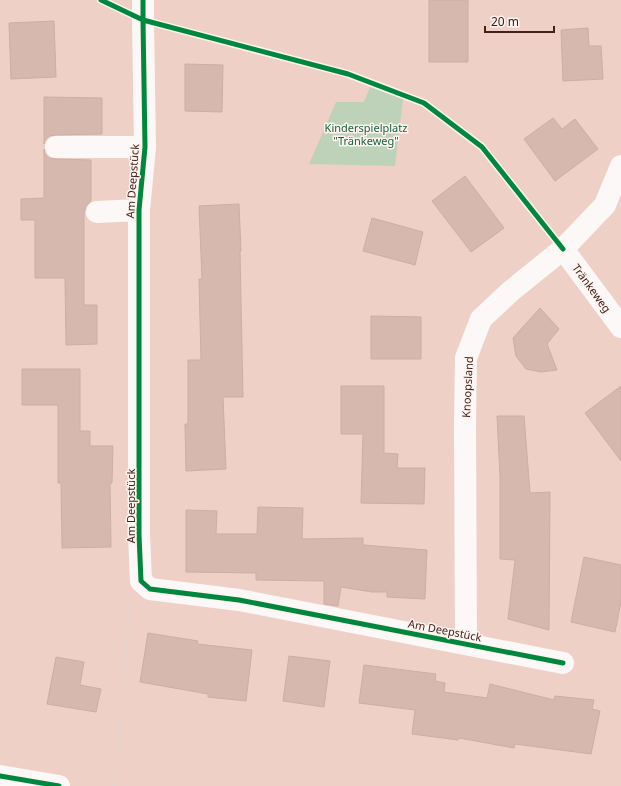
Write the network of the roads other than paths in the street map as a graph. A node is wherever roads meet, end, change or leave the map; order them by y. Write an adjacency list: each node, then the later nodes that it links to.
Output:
1 (143, 0): 3 (street, Am Deepstück)
2 (56, 147): 3 (street)
3 (145, 147): 5 (street, Am Deepstück)
4 (621, 166): 7 (street, Knoopsland)
5 (139, 210): 6 (street); 9 (street, Am Deepstück)
6 (97, 212)
7 (563, 249): 8 (street, Tränkeweg); 9 (street, Knoopsland)
8 (621, 327)
9 (466, 644): 10 (street, Am Deepstück)
10 (563, 663)
11 (0, 776): 12 (street)
12 (59, 786)

